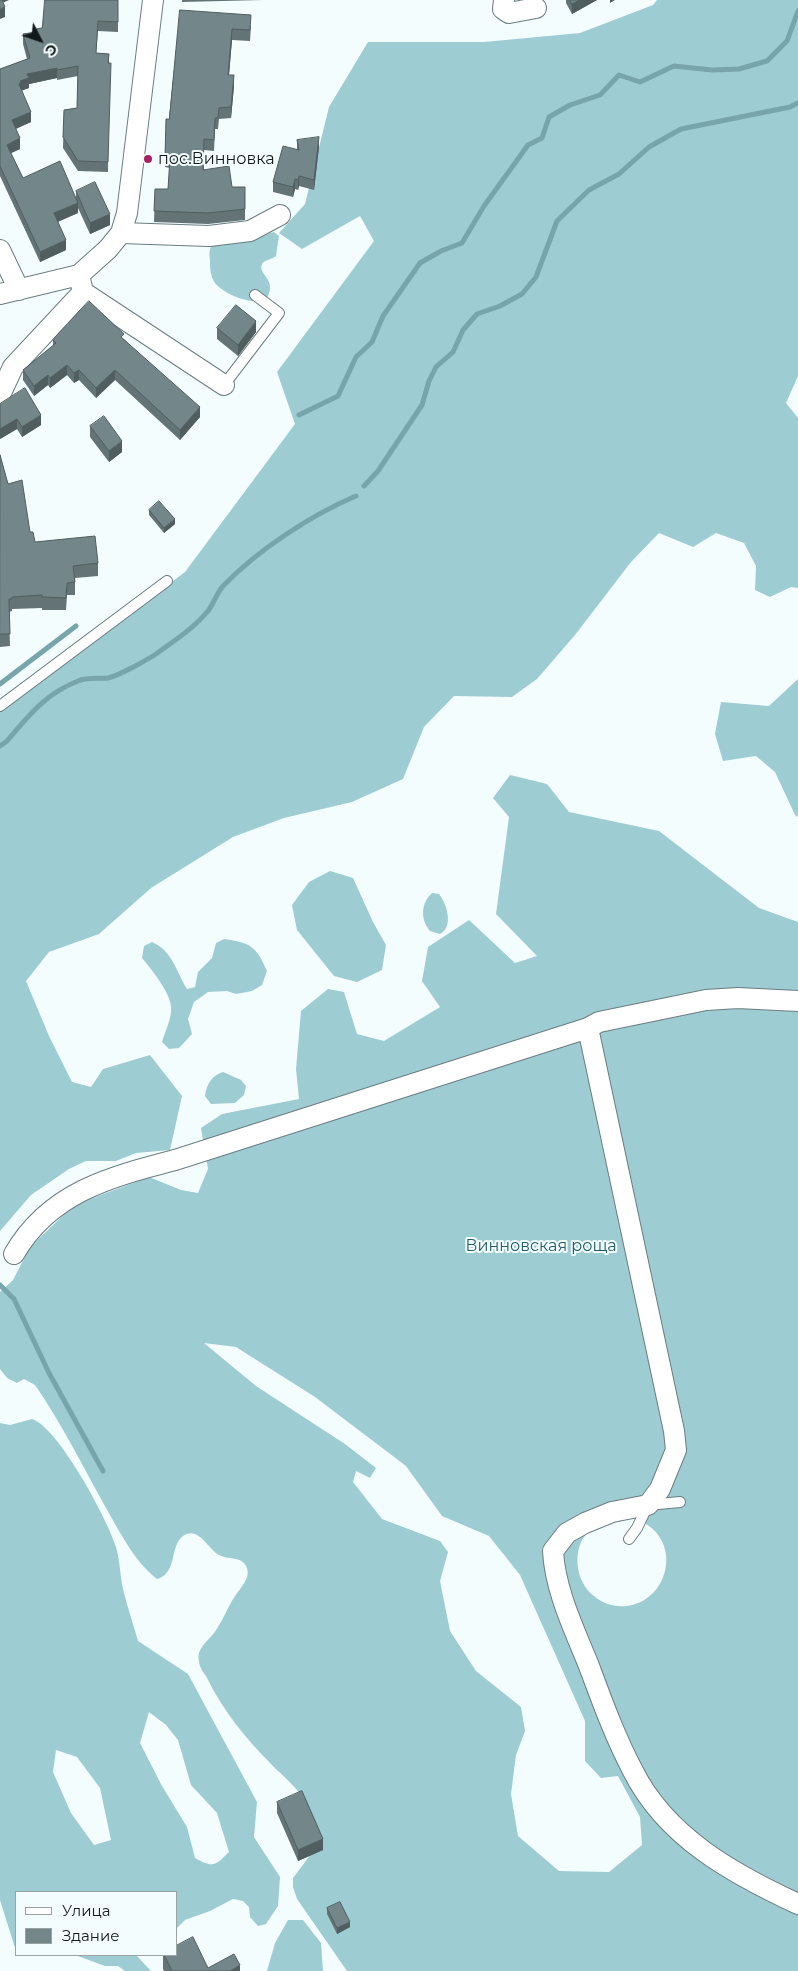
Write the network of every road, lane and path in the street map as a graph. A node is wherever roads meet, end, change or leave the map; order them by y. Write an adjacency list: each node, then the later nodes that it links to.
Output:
1 (153, 0): 5 (street)
2 (504, 0): 3 (street)
3 (536, 8)
4 (280, 215): 5 (street)
5 (121, 234): 7 (street)
6 (0, 250): 8 (street)
7 (81, 284): 8 (street); 10 (street); 11 (street)
8 (9, 292)
9 (255, 295): 10 (lane)
10 (224, 384)
11 (0, 395)
12 (167, 581): 13 (lane)
13 (0, 706)
14 (798, 1001): 15 (street)
15 (588, 1028): 16 (street); 18 (street)
16 (14, 1254)
17 (680, 1502): 18 (lane)
18 (648, 1504): 19 (lane); 20 (street)
19 (629, 1539)
20 (798, 1904)

